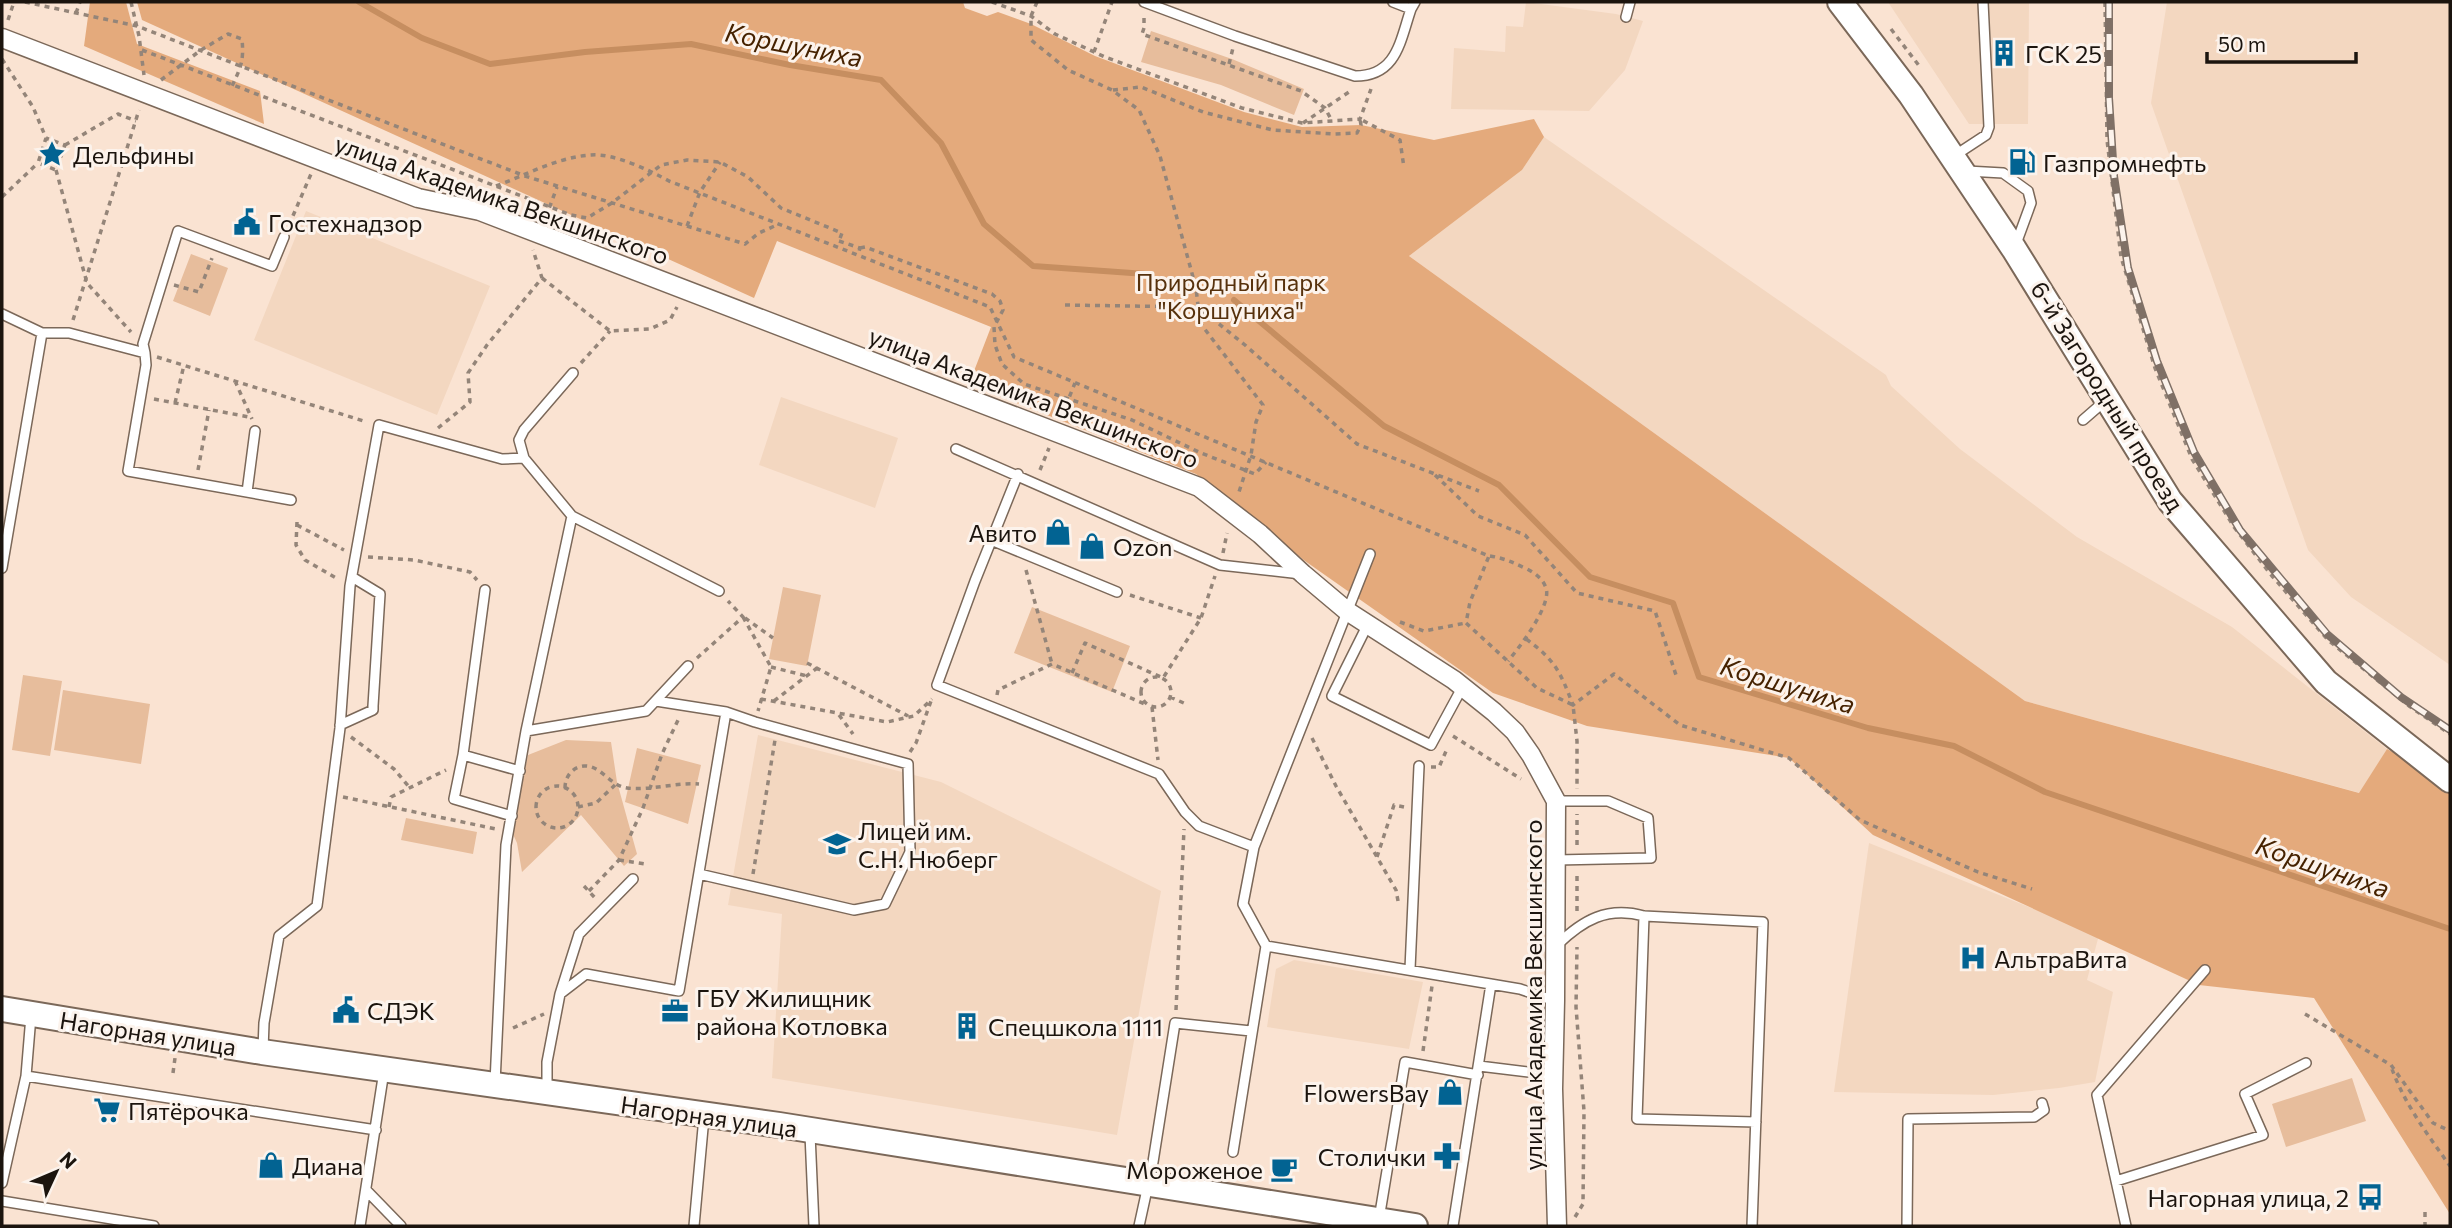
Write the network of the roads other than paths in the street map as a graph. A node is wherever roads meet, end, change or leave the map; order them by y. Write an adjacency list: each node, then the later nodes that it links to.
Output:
1 (1144, 2): 6 (lane)
2 (1393, 2): 6 (lane)
3 (1630, 2): 7 (lane)
4 (1840, 2): 9 (street, 6-й Загородный проезд)
5 (1983, 2): 9 (lane)
6 (1413, 5)
7 (1626, 17)
8 (2, 38): 28 (street, улица Академика Векшинского)
9 (1956, 164): 11 (street, 6-й Загородный проезд); 11 (lane)
10 (284, 237): 14 (lane)
11 (2014, 249): 16 (street, 6-й Загородный проезд)
12 (2, 314): 13 (lane)
13 (42, 333): 14 (lane); 27 (lane)
14 (147, 351): 22 (lane)
15 (573, 373): 20 (lane)
16 (2107, 399): 17 (lane); 44 (street, 6-й Загородный проезд)
17 (2083, 420)
18 (255, 431): 22 (lane)
19 (956, 449): 21 (lane)
20 (524, 458): 24 (lane); 29 (lane)
21 (1018, 474): 25 (lane); 28 (lane)
22 (247, 492): 23 (lane)
23 (291, 500)
24 (572, 516): 31 (lane); 40 (lane)
25 (991, 540): 32 (lane); 47 (lane)
26 (1370, 554): 33 (lane)
27 (2, 568)
28 (1303, 575): 33 (street, улица Академика Векшинского)
29 (351, 582): 39 (lane); 39 (lane)
30 (485, 590): 41 (lane)
31 (719, 591)
32 (1117, 592)
33 (1347, 611): 34 (street, улица Академика Векшинского); 47 (lane)
34 (1368, 624): 36 (street, улица Академика Векшинского); 36 (lane)
35 (688, 666): 37 (lane)
36 (1462, 686): 45 (street, улица Академика Векшинского)
37 (656, 701): 38 (lane); 40 (lane)
38 (726, 712): 49 (lane); 49 (lane)
39 (340, 727): 62 (lane)
40 (526, 731): 43 (lane)
41 (462, 759): 43 (lane); 46 (lane)
42 (1419, 766): 54 (lane)
43 (520, 771): 46 (lane)
44 (2450, 780)
45 (1556, 801): 48 (street, улица Академика Векшинского); 48 (lane)
46 (512, 816): 68 (lane)
47 (1254, 847): 52 (lane)
48 (1556, 860): 53 (street, улица Академика Векшинского)
49 (699, 874): 57 (lane)
50 (633, 879): 57 (lane)
51 (1644, 916): 53 (lane); 72 (lane); 72 (lane)
52 (1266, 946): 54 (lane); 61 (lane)
53 (1556, 946): 58 (street, улица Академика Векшинского)
54 (1410, 969): 56 (lane)
55 (2205, 970): 76 (lane)
56 (1491, 984): 58 (lane); 65 (lane)
57 (560, 993): 69 (lane)
58 (1555, 1001): 66 (street, улица Академика Векшинского)
59 (2, 1009): 60 (street, Нагорная улица)
60 (31, 1014): 62 (street, Нагорная улица); 67 (lane)
61 (1251, 1031): 75 (lane); 78 (lane)
62 (262, 1052): 64 (street, Нагорная улица)
63 (2306, 1063): 76 (lane)
64 (384, 1069): 68 (street, Нагорная улица); 73 (lane)
65 (1478, 1070): 66 (lane); 81 (lane); 89 (lane)
66 (1553, 1075): 90 (street, улица Академика Векшинского)
67 (26, 1076): 73 (lane); 77 (lane)
68 (495, 1085): 69 (street, Нагорная улица)
69 (547, 1092): 71 (street, Нагорная улица)
70 (2042, 1103): 92 (lane)
71 (704, 1115): 74 (street, Нагорная улица); 85 (lane)
72 (1756, 1122): 91 (lane)
73 (376, 1130): 79 (lane)
74 (810, 1130): 78 (street, Нагорная улица); 86 (lane)
75 (1233, 1152)
76 (2116, 1181): 93 (lane)
77 (2, 1183)
78 (1147, 1184): 81 (street, Нагорная улица); 87 (lane)
79 (367, 1191): 83 (lane); 84 (lane)
80 (2, 1201): 82 (lane)
81 (1379, 1221): 88 (street, Нагорная улица)
82 (154, 1226)
83 (360, 1226)
84 (401, 1226)
85 (694, 1226)
86 (814, 1226)
87 (1139, 1226)
88 (1415, 1226)
89 (1453, 1226)
90 (1564, 1226)
91 (1752, 1226)
92 (1907, 1226)
93 (2126, 1226)

